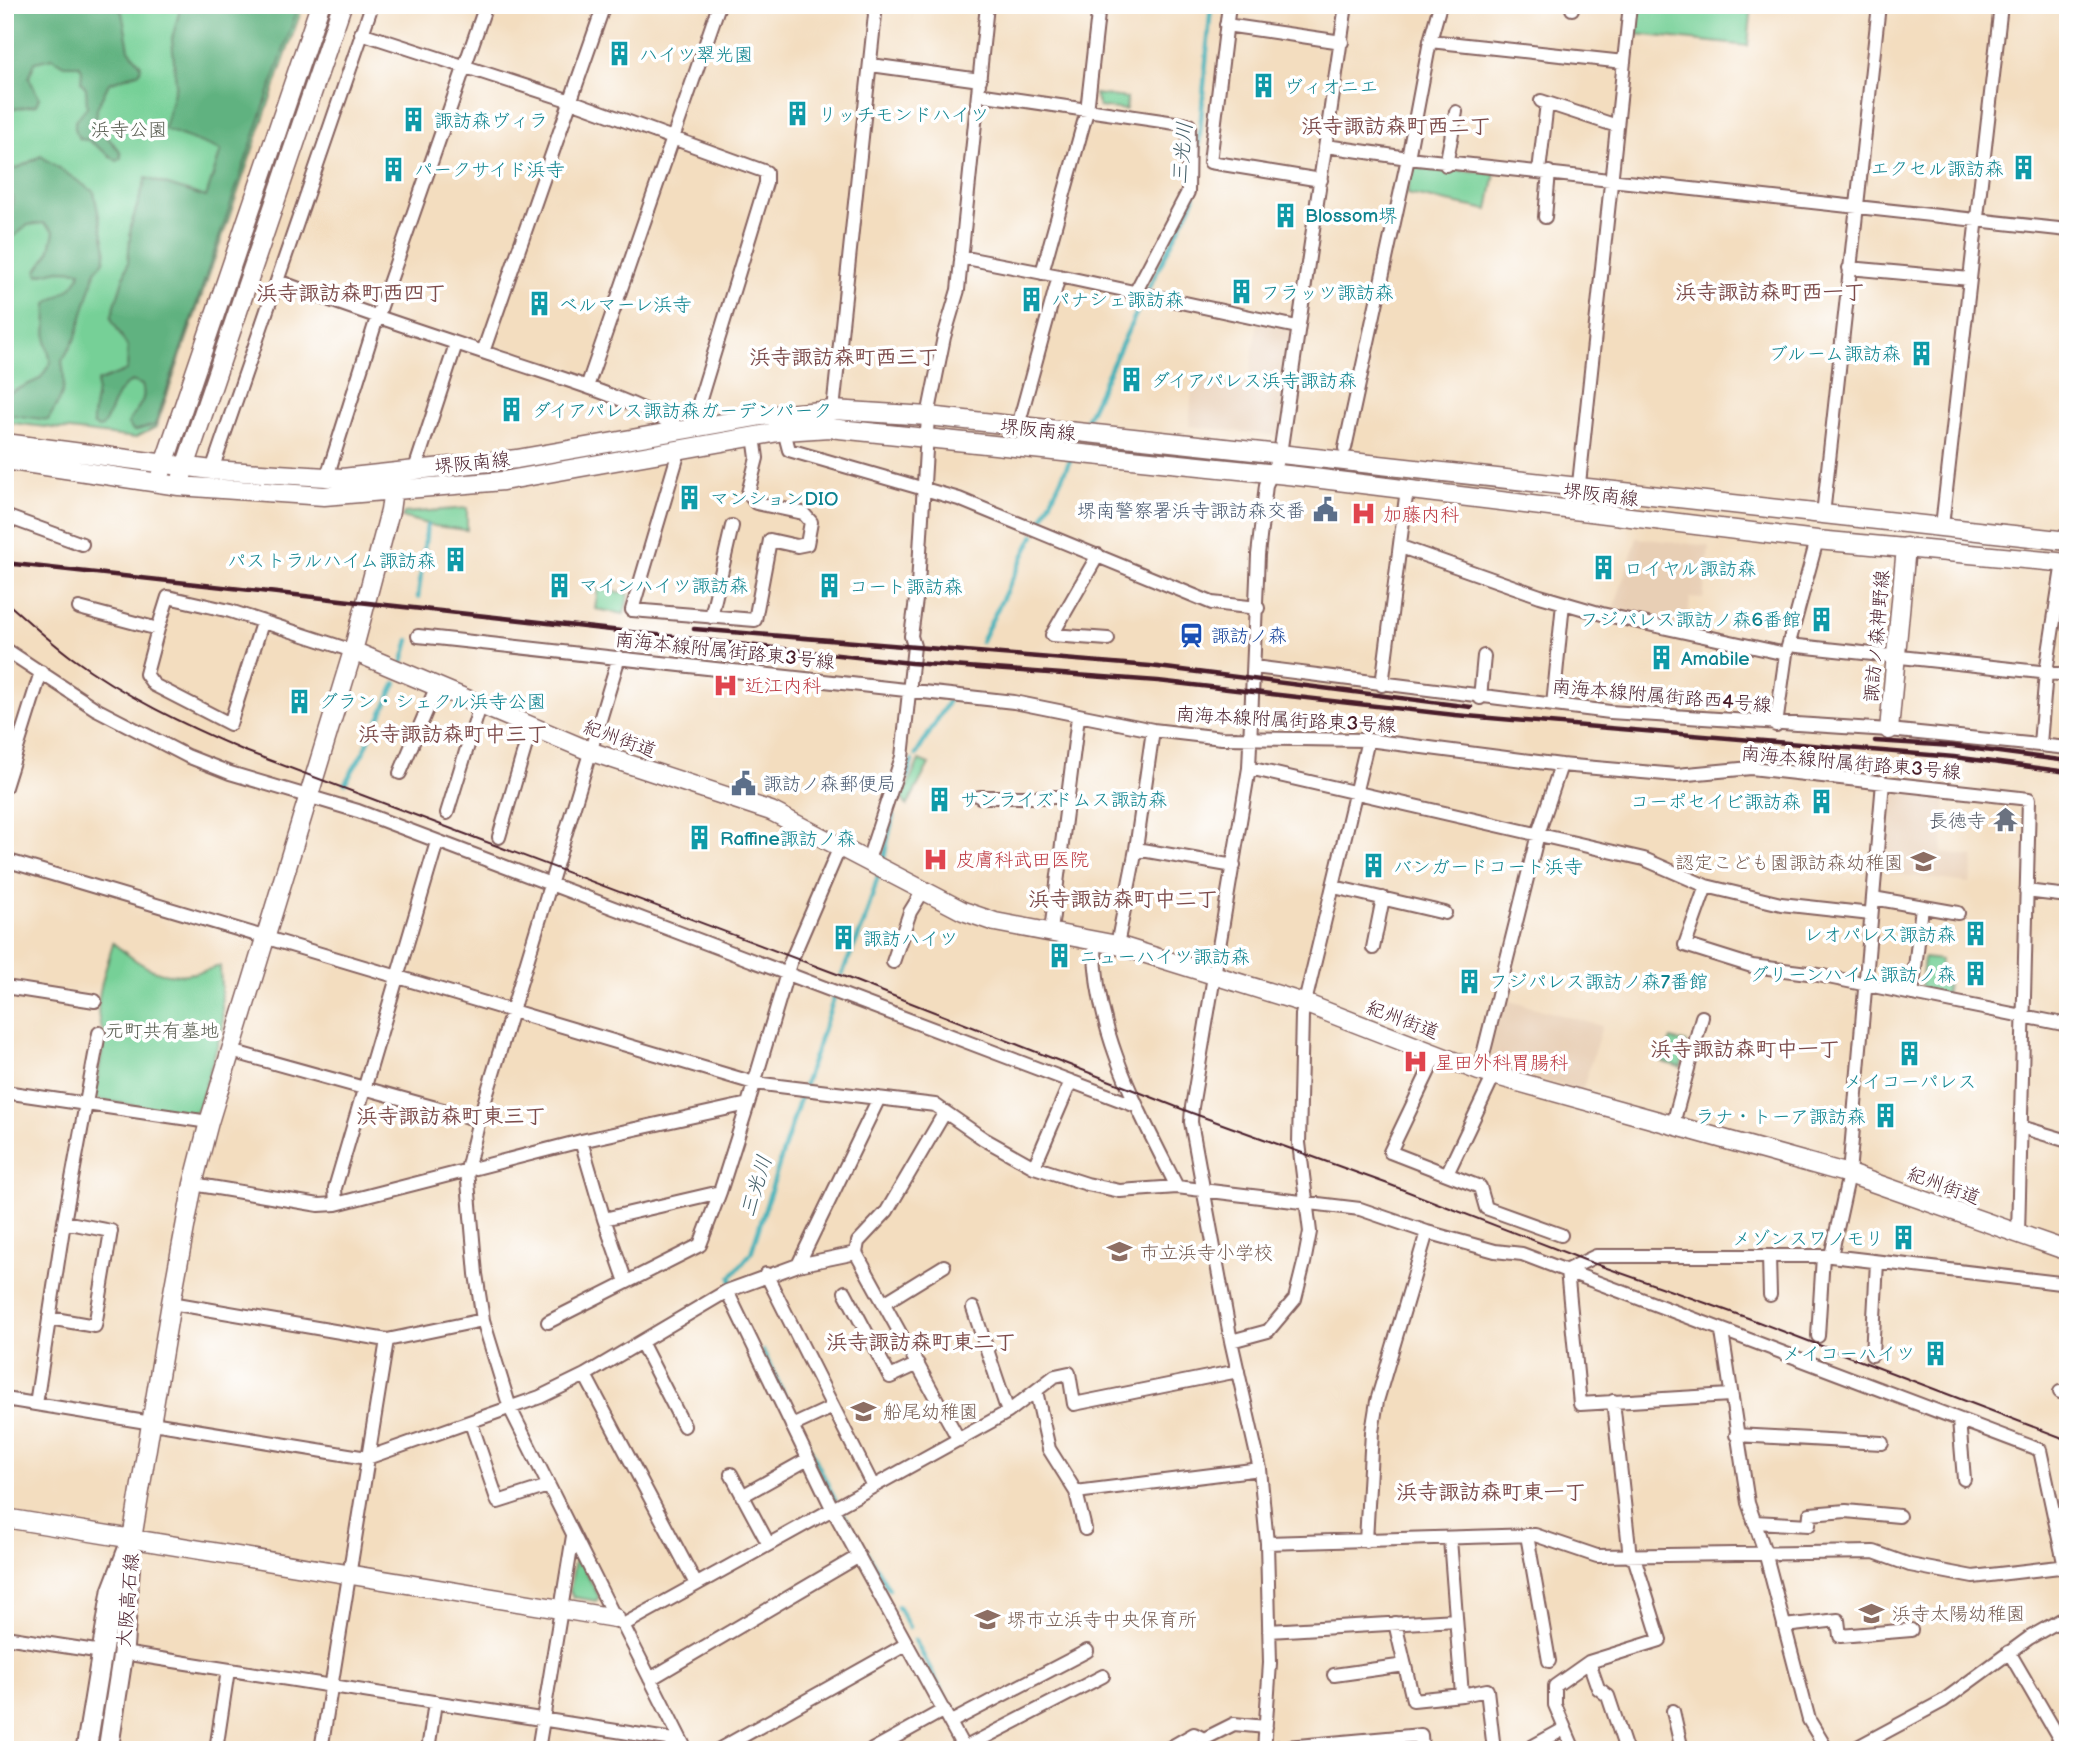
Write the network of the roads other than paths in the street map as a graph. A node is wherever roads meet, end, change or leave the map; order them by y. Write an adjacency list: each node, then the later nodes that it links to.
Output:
1 (320, 5): 63 (street)
2 (342, 5): 64 (street)
3 (372, 5): 17 (street)
4 (486, 5): 22 (street)
5 (604, 5): 25 (street)
6 (719, 5): 29 (street)
7 (876, 5): 21 (street)
8 (987, 5): 23 (street)
9 (1100, 5): 26 (street)
10 (1228, 5): 16 (street)
11 (1346, 5): 19 (street)
12 (1440, 5): 18 (street)
13 (1630, 5): 20 (street)
14 (1878, 5): 36 (street)
15 (2001, 5): 38 (street)
16 (1226, 25): 19 (street); 35 (street)
17 (361, 33): 22 (street); 45 (street)
18 (1430, 41): 20 (street); 31 (street)
19 (1342, 42): 30 (street)
20 (1625, 62): 28 (street)
21 (871, 65): 23 (street); 52 (street)
22 (464, 66): 25 (street); 47 (street)
23 (980, 80): 24 (street)
24 (978, 94): 26 (street); 40 (street)
25 (571, 101): 29 (street); 50 (street)
26 (1087, 111): 42 (street); 46 (street)
27 (1456, 111): 32 (street)
28 (1617, 126): 33 (street); 34 (street)
29 (672, 138): 51 (street); 56 (street)
30 (1326, 146): 31 (street); 35 (street)
31 (1408, 158): 32 (street); 60 (street)
32 (1446, 165): 33 (street)
33 (1544, 172): 34 (street); 37 (street)
34 (1611, 178): 36 (street); 72 (street)
35 (1321, 180): 48 (street)
36 (1855, 207): 38 (street); 41 (street)
37 (1545, 217)
38 (1978, 220): 39 (street); 44 (street)
39 (2068, 230)
40 (961, 257): 42 (street); 53 (street)
41 (1849, 268): 44 (street); 76 (street)
42 (1042, 273): 43 (street)
43 (1059, 276): 46 (street); 54 (street)
44 (1970, 279): 79 (street)
45 (278, 281): 47 (street); 65 (street)
46 (1136, 294): 48 (street)
47 (377, 318): 49 (street); 68 (street)
48 (1297, 327): 61 (street)
49 (456, 344): 50 (street); 66 (street)
50 (483, 352): 51 (street)
51 (586, 387): 56 (street)
52 (834, 410): 53 (street, 堺阪南線); 56 (street, 堺阪南線)
53 (928, 416): 54 (street, 堺阪南線); 58 (street)
54 (1018, 426): 61 (street, 堺阪南線)
55 (784, 431): 57 (street, 堺阪南線); 58 (street, 堺阪南線); 73 (street)
56 (685, 436): 57 (street, 堺阪南線); 66 (street, 堺阪南線); 69 (street, 堺阪南線); 91 (street)
57 (754, 436): 91 (street)
58 (926, 439): 67 (street, 堺阪南線); 73 (street)
59 (5, 443): 63 (street, 堺阪南線)
60 (1345, 448)
61 (1280, 454): 67 (street); 72 (street, 堺阪南線)
62 (5, 460): 70 (street, 堺阪南線)
63 (163, 463): 64 (street, 堺阪南線); 70 (street)
64 (184, 466): 65 (street, 堺阪南線); 71 (street)
65 (212, 470): 68 (street, 堺阪南線)
66 (414, 472): 69 (street, 堺阪南線)
67 (1270, 474): 74 (street, 堺阪南線); 90 (street)
68 (327, 477): 69 (street, 堺阪南線)
69 (394, 482): 71 (street, 堺阪南線); 98 (street)
70 (158, 483): 71 (street, 堺阪南線)
71 (179, 486)
72 (1577, 486): 75 (street); 76 (street, 堺阪南線)
73 (924, 488): 86 (street); 108 (street)
74 (1407, 489): 75 (street, 堺阪南線); 84 (street)
75 (1576, 512): 81 (street, 堺阪南線)
76 (1823, 515): 79 (street, 堺阪南線)
77 (5, 516): 83 (street)
78 (732, 526): 91 (street)
79 (1942, 526): 82 (street, 堺阪南線)
80 (2068, 530): 82 (street)
81 (1817, 540): 85 (street, 堺阪南線); 97 (street)
82 (2067, 541)
83 (82, 544)
84 (1401, 547): 88 (street); 106 (street)
85 (1906, 547): 87 (street, 堺阪南線); 100 (street, 諏訪ノ森神野線)
86 (1098, 555): 90 (street); 95 (street)
87 (2065, 563): 103 (street)
88 (1563, 603): 97 (street); 110 (street)
89 (79, 608): 93 (street)
90 (1258, 608): 102 (street)
91 (711, 617)
92 (262, 623): 93 (street); 93 (street); 98 (street)
93 (158, 629)
94 (418, 636): 101 (street, 南海本線附属街路東3号線)
95 (1108, 639)
96 (5, 649): 104 (street)
97 (1788, 650): 100 (street); 113 (street)
98 (353, 652): 107 (street, 紀州街道); 128 (street)
99 (1484, 656): 109 (street)
100 (1895, 656): 103 (street); 116 (street, 諏訪ノ森神野線)
101 (619, 657): 108 (street, 南海本線附属街路東3号線); 121 (street)
102 (1254, 667): 106 (street, 南海本線附属街路西4号線); 117 (street)
103 (2046, 671): 105 (street); 119 (street)
104 (41, 672): 126 (street); 128 (street)
105 (2068, 676)
106 (1382, 685): 109 (street, 南海本線附属街路西4号線)
107 (436, 688): 111 (street, 紀州街道); 124 (street)
108 (908, 690): 112 (street, 南海本線附属街路東3号線); 138 (street)
109 (1480, 698): 110 (street, 南海本線附属街路西4号線)
110 (1553, 705): 113 (street, 南海本線附属街路西4号線)
111 (480, 706): 114 (street, 紀州街道); 131 (street)
112 (1078, 717): 115 (street, 南海本線附属街路東3号線); 130 (street)
113 (1776, 725): 116 (street, 南海本線附属街路西4号線)
114 (531, 727): 121 (street, 紀州街道); 133 (street)
115 (1153, 730): 117 (street, 南海本線附属街路東3号線); 136 (street)
116 (1889, 730): 119 (street, 南海本線附属街路西4号線)
117 (1251, 739): 118 (street, 南海本線附属街路東3号線); 123 (street)
118 (1368, 740): 122 (street, 南海本線附属街路東3号線); 127 (street)
119 (2040, 744): 120 (street, 南海本線附属街路西4号線)
120 (2068, 748)
121 (592, 752): 135 (street, 紀州街道); 140 (street)
122 (1561, 765): 125 (street, 南海本線附属街路東3号線); 132 (street)
123 (1249, 768): 127 (street); 139 (street)
124 (400, 773)
125 (1884, 782): 144 (street, 南海本線附属街路東3号線); 147 (street)
126 (5, 786)
127 (1356, 793): 132 (street); 142 (street)
128 (308, 795): 134 (street); 153 (street)
129 (980, 797): 130 (street)
130 (1066, 797): 152 (street)
131 (447, 813)
132 (1538, 834): 141 (street); 173 (street)
133 (499, 837)
134 (437, 842): 140 (street); 160 (street)
135 (839, 849): 138 (street, 紀州街道); 158 (street)
136 (1136, 849): 139 (street); 155 (street)
137 (5, 860): 153 (street)
138 (875, 866): 143 (street, 紀州街道)
139 (1234, 866): 159 (street)
140 (549, 884): 158 (street); 166 (street)
141 (1706, 886): 151 (street); 161 (street)
142 (1334, 887): 146 (street); 165 (street)
143 (923, 891): 152 (street, 紀州街道); 157 (street)
144 (2026, 891): 145 (street); 168 (street)
145 (2068, 896)
146 (1382, 898): 149 (street); 156 (street)
147 (1873, 898): 148 (street); 151 (street)
148 (1922, 907): 150 (street); 163 (street)
149 (1445, 913)
150 (1958, 913)
151 (1871, 914): 161 (street)
152 (1051, 931): 154 (street, 紀州街道)
153 (267, 936): 160 (street); 171 (street)
154 (1095, 940): 155 (street, 紀州街道); 181 (street)
155 (1117, 945): 159 (street, 紀州街道)
156 (1373, 948)
157 (893, 962)
158 (786, 975): 174 (street); 175 (street)
159 (1214, 976): 165 (street, 紀州街道); 195 (street)
160 (397, 977): 166 (street); 176 (street)
161 (1865, 984): 163 (street); 192 (street)
162 (5, 987): 164 (street)
163 (1912, 994): 168 (street)
164 (95, 1002)
165 (1304, 1003): 172 (street, 紀州街道); 197 (street)
166 (514, 1013): 175 (street); 183 (street)
167 (1702, 1017): 185 (street)
168 (2023, 1018): 169 (street); 186 (street)
169 (2068, 1025)
170 (99, 1032): 180 (street)
171 (231, 1051): 176 (street); 184 (street)
172 (1437, 1054): 173 (street, 紀州街道); 191 (street)
173 (1486, 1073): 185 (street, 紀州街道); 191 (street)
174 (1071, 1082): 181 (street); 189 (street)
175 (754, 1083): 178 (street); 179 (street)
176 (363, 1089): 183 (street); 198 (street)
177 (5, 1092): 180 (street)
178 (878, 1098): 182 (street); 209 (street)
179 (748, 1104): 187 (street); 196 (street)
180 (87, 1105): 184 (street); 200 (street)
181 (1136, 1106): 194 (street)
182 (945, 1112): 189 (street); 205 (street)
183 (479, 1120): 190 (street)
184 (209, 1122): 193 (street)
185 (1673, 1124): 192 (street, 紀州街道)
186 (2021, 1127): 188 (street); 202 (street)
187 (580, 1141): 190 (street); 199 (street)
188 (2068, 1141)
189 (1034, 1167): 194 (street)
190 (467, 1170): 198 (street); 222 (street)
191 (1447, 1174): 203 (street)
192 (1849, 1174): 202 (street, 紀州街道); 207 (street)
193 (193, 1184): 198 (street); 218 (street)
194 (1177, 1187): 195 (street)
195 (1206, 1191): 197 (street); 227 (street)
196 (720, 1192): 199 (street); 213 (street)
197 (1306, 1202): 201 (street); 227 (street)
198 (336, 1204)
199 (604, 1219): 213 (street)
200 (64, 1222): 221 (street); 221 (street)
201 (1427, 1232): 211 (street); 267 (street)
202 (2018, 1234): 204 (street, 紀州街道)
203 (1561, 1235)
204 (2068, 1251)
205 (856, 1253): 209 (street); 219 (street)
206 (1769, 1256): 207 (street); 211 (street); 217 (street)
207 (1827, 1256): 208 (street); 225 (street)
208 (1877, 1262): 214 (street); 229 (street)
209 (798, 1265): 212 (street)
210 (944, 1266): 219 (street)
211 (1567, 1270): 224 (street); 236 (street)
212 (766, 1274): 215 (street); 238 (street)
213 (626, 1282): 223 (street)
214 (2068, 1284)
215 (732, 1288): 228 (street); 244 (street)
216 (845, 1292): 230 (street)
217 (1770, 1295)
218 (171, 1303): 226 (street); 242 (street)
219 (884, 1303): 230 (street)
220 (973, 1308): 240 (street)
221 (49, 1318): 237 (street)
222 (483, 1321): 226 (street); 239 (street)
223 (548, 1322)
224 (1722, 1332): 234 (street); 241 (street)
225 (1818, 1336)
226 (387, 1340): 249 (street)
227 (1231, 1341): 231 (street)
228 (641, 1342): 232 (street); 245 (street)
229 (1872, 1355)
230 (918, 1364): 247 (street)
231 (1238, 1371): 233 (street); 251 (street)
232 (584, 1375): 239 (street); 275 (street)
233 (1036, 1391): 240 (street); 256 (street)
234 (1730, 1395): 236 (street); 246 (street)
235 (5, 1399): 237 (street)
236 (1613, 1401): 272 (street)
237 (36, 1404): 242 (street)
238 (833, 1406): 244 (street); 255 (street)
239 (510, 1408): 243 (street); 254 (street)
240 (1008, 1412): 247 (street)
241 (1959, 1420): 253 (street); 273 (street)
242 (152, 1423): 249 (street); 266 (street)
243 (471, 1423): 249 (street); 254 (street)
244 (797, 1424): 250 (street)
245 (684, 1426)
246 (1736, 1435): 248 (street); 261 (street)
247 (960, 1440): 255 (street)
248 (1882, 1443)
249 (367, 1458): 274 (street)
250 (808, 1459): 257 (street); 258 (street)
251 (1260, 1469): 256 (street); 269 (street)
252 (731, 1474): 257 (street)
253 (1964, 1479)
254 (548, 1486): 263 (street)
255 (873, 1486): 258 (street)
256 (1076, 1492): 262 (street)
257 (743, 1496): 268 (street)
258 (837, 1506): 268 (street); 271 (street)
259 (1899, 1516): 261 (street)
260 (5, 1518): 266 (street)
261 (1755, 1522): 270 (street)
262 (1085, 1529)
263 (573, 1535): 276 (street); 279 (street)
264 (1527, 1535): 265 (street); 272 (street); 290 (street)
265 (1450, 1538): 267 (street); 278 (street)
266 (132, 1539): 274 (street); 287 (main road, 大阪高石線); 289 (main road, 大阪高石線)
267 (1366, 1541): 269 (street)
268 (768, 1543): 275 (street)
269 (1267, 1543): 283 (street)
270 (1765, 1552): 272 (street); 273 (street); 281 (street)
271 (859, 1556): 285 (street); 296 (street)
272 (1632, 1557): 291 (street)
273 (2066, 1567)
274 (348, 1574): 276 (street); 297 (street)
275 (696, 1584): 279 (street)
276 (560, 1609): 279 (street); 302 (street)
277 (2068, 1616): 288 (street)
278 (1456, 1620): 280 (street); 298 (street)
279 (619, 1621): 296 (street)
280 (1395, 1623): 283 (street); 292 (street)
281 (1784, 1626): 282 (street); 326 (street)
282 (1911, 1630)
283 (1269, 1631): 304 (street)
284 (5, 1637): 287 (street)
285 (907, 1644): 300 (street); 317 (street)
286 (1087, 1651): 303 (street)
287 (102, 1652): 310 (main road, 大阪高石線)
288 (2009, 1652): 327 (street); 328 (street)
289 (123, 1653): 293 (street); 311 (main road, 大阪高石線)
290 (1549, 1661)
291 (1589, 1662): 305 (street); 324 (street)
292 (1405, 1665): 294 (street); 298 (street)
293 (228, 1670): 297 (street); 312 (street)
294 (1334, 1675)
295 (1103, 1676): 308 (street)
296 (650, 1679): 307 (street)
297 (331, 1686): 299 (street); 313 (street)
298 (1462, 1695): 321 (street)
299 (435, 1702): 302 (street); 314 (street)
300 (944, 1710): 303 (street); 318 (street)
301 (1673, 1712): 325 (street)
302 (543, 1719): 306 (street); 315 (street)
303 (951, 1722): 308 (street)
304 (1266, 1727): 309 (street); 319 (street)
305 (1564, 1729): 322 (street); 323 (street)
306 (646, 1735): 307 (street); 316 (street)
307 (683, 1745)
308 (965, 1749)
309 (1264, 1749): 320 (street)
310 (86, 1750)
311 (108, 1750)
312 (216, 1750)
313 (321, 1750)
314 (428, 1750)
315 (538, 1750)
316 (644, 1750)
317 (718, 1750)
318 (872, 1750)
319 (1166, 1750)
320 (1422, 1750)
321 (1494, 1750)
322 (1526, 1750)
323 (1574, 1750)
324 (1626, 1750)
325 (1682, 1750)
326 (1827, 1750)
327 (1852, 1750)
328 (2066, 1750)

